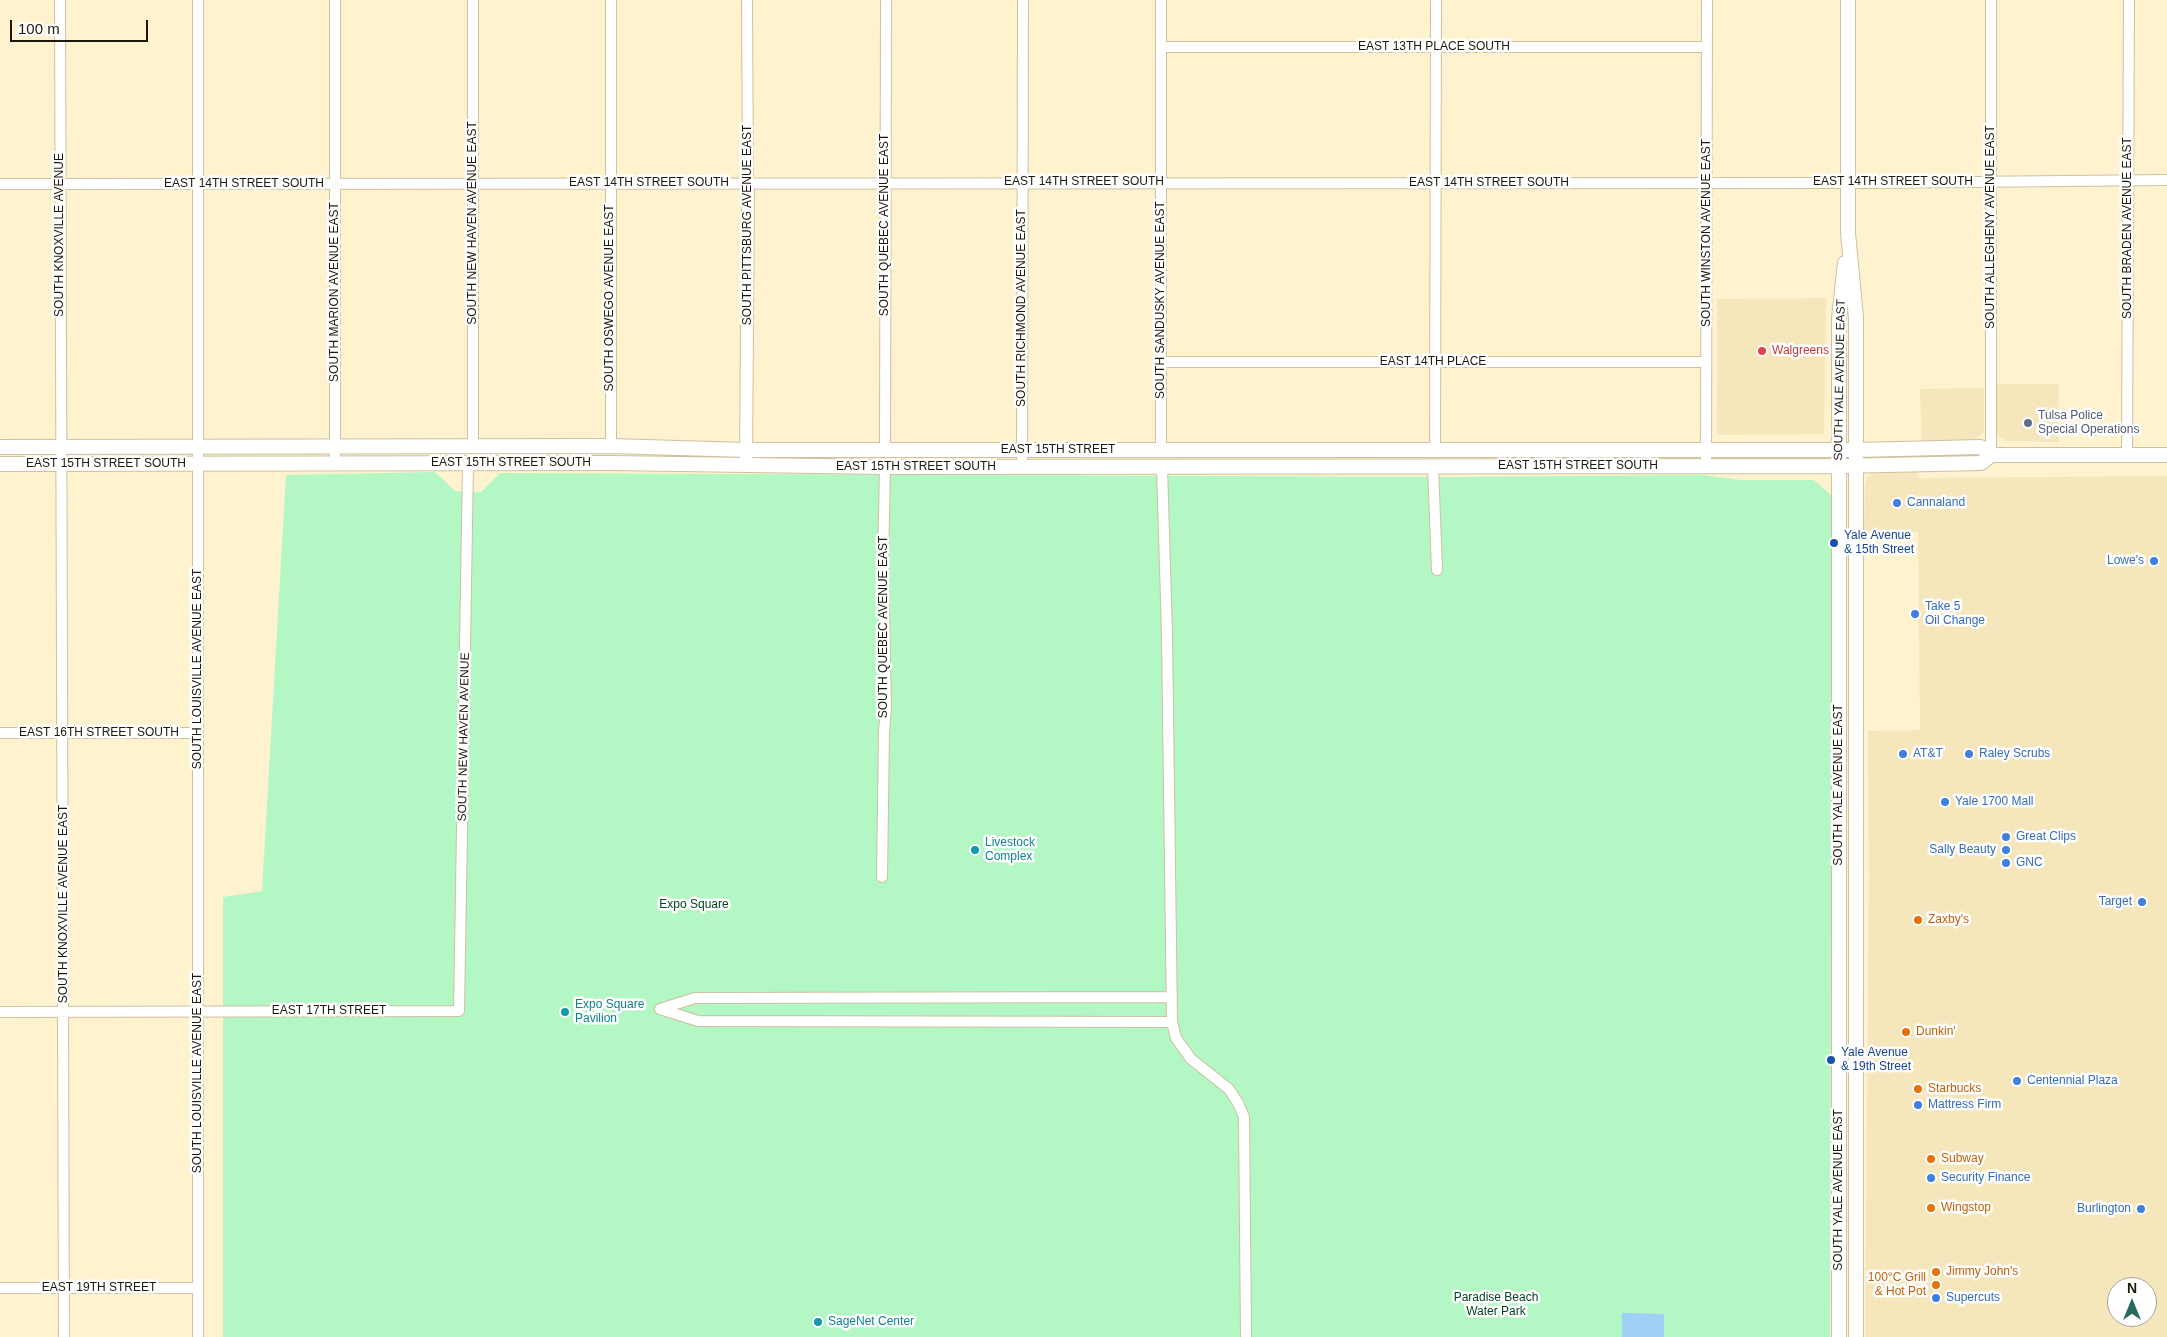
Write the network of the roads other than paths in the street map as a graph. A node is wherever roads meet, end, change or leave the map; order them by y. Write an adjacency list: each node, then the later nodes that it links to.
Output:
1 (60, 0): 30 (street, SOUTH KNOXVILLE AVENUE)
2 (198, 0): 31 (street, SOUTH LOUISVILLE AVENUE EAST)
3 (335, 0): 32 (street, SOUTH MARION AVENUE EAST)
4 (473, 0): 25 (street, SOUTH NEW HAVEN AVENUE EAST)
5 (610, 0): 33 (street, SOUTH OSWEGO AVENUE EAST)
6 (747, 0): 26 (street, SOUTH PITTSBURG AVENUE EAST)
7 (886, 0): 27 (street, SOUTH QUEBEC AVENUE EAST)
8 (1023, 0): 20 (street, SOUTH RICHMOND AVENUE EAST)
9 (1161, 0): 15 (street, SOUTH SANDUSKY AVENUE EAST)
10 (1436, 0): 16 (street)
11 (1707, 0): 17 (street, SOUTH WINSTON AVENUE EAST)
12 (1848, 0): 23 (main road, SOUTH YALE AVENUE EAST)
13 (1991, 0): 24 (street, SOUTH ALLEGHENY AVENUE EAST)
14 (2129, 0): 19 (street, SOUTH BRADEN AVENUE EAST)
15 (1161, 47): 16 (street, EAST 13TH PLACE SOUTH); 21 (street, SOUTH SANDUSKY AVENUE EAST)
16 (1436, 47): 17 (street, EAST 13TH PLACE SOUTH); 28 (street)
17 (1707, 47): 22 (street, SOUTH WINSTON AVENUE EAST)
18 (2167, 180): 19 (street, EAST 14TH STREET SOUTH)
19 (2129, 181): 24 (street, EAST 14TH STREET SOUTH); 56 (street, SOUTH BRADEN AVENUE EAST)
20 (1022, 182): 21 (street, EAST 14TH STREET SOUTH); 27 (street, EAST 14TH STREET SOUTH); 51 (street, SOUTH RICHMOND AVENUE EAST)
21 (1161, 182): 28 (street, EAST 14TH STREET SOUTH); 37 (street, SOUTH SANDUSKY AVENUE EAST)
22 (1707, 182): 23 (street, EAST 14TH STREET SOUTH); 28 (street, EAST 14TH STREET SOUTH); 39 (street, SOUTH WINSTON AVENUE EAST)
23 (1848, 182): 24 (street, EAST 14TH STREET SOUTH); 34 (main road, SOUTH YALE AVENUE EAST)
24 (1991, 182): 55 (street, SOUTH ALLEGHENY AVENUE EAST)
25 (473, 183): 32 (street, EAST 14TH STREET SOUTH); 33 (street, EAST 14TH STREET SOUTH); 45 (street, SOUTH NEW HAVEN AVENUE EAST)
26 (748, 183): 27 (street, EAST 14TH STREET SOUTH); 33 (street, EAST 14TH STREET SOUTH); 48 (street, SOUTH PITTSBURG AVENUE EAST)
27 (886, 183): 49 (street, SOUTH QUEBEC AVENUE EAST)
28 (1437, 183): 38 (street)
29 (0, 184): 30 (street, EAST 14TH STREET SOUTH)
30 (60, 184): 31 (street, EAST 14TH STREET SOUTH); 42 (street, SOUTH KNOXVILLE AVENUE)
31 (198, 184): 32 (street, EAST 14TH STREET SOUTH); 43 (street, SOUTH LOUISVILLE AVENUE EAST)
32 (335, 184): 44 (street, SOUTH MARION AVENUE EAST)
33 (610, 184): 40 (street, SOUTH OSWEGO AVENUE EAST)
34 (1848, 233): 35 (main road, SOUTH YALE AVENUE EAST); 36 (main road, SOUTH YALE AVENUE EAST)
35 (1839, 318): 36 (main road); 53 (main road, SOUTH YALE AVENUE EAST)
36 (1856, 318): 54 (main road, SOUTH YALE AVENUE EAST)
37 (1161, 362): 38 (street, EAST 14TH PLACE); 52 (street, SOUTH SANDUSKY AVENUE EAST)
38 (1436, 362): 39 (street, EAST 14TH PLACE); 46 (street)
39 (1706, 362): 47 (street, SOUTH WINSTON AVENUE EAST)
40 (611, 446): 45 (main road, EAST 15TH STREET SOUTH); 48 (main road, EAST 15TH STREET SOUTH); 62 (main road)
41 (0, 447): 42 (main road, EAST 15TH STREET SOUTH)
42 (61, 447): 43 (main road, EAST 15TH STREET SOUTH); 70 (street, SOUTH KNOXVILLE AVENUE)
43 (198, 447): 44 (main road, EAST 15TH STREET SOUTH); 61 (street, SOUTH LOUISVILLE AVENUE EAST)
44 (335, 447): 45 (main road, EAST 15TH STREET SOUTH); 58 (street, SOUTH MARION AVENUE EAST)
45 (473, 447): 59 (main road)
46 (1435, 449): 47 (main road, EAST 15TH STREET SOUTH); 52 (main road, EAST 15TH STREET SOUTH); 66 (main road)
47 (1706, 449): 53 (main road, EAST 15TH STREET SOUTH); 67 (street, SOUTH WINSTON AVENUE EAST)
48 (747, 450): 49 (main road, EAST 15TH STREET SOUTH); 63 (street, SOUTH PITTSBURG AVENUE EAST)
49 (885, 450): 50 (main road, EAST 15TH STREET SOUTH); 71 (main road)
50 (955, 450): 51 (main road, EAST 15TH STREET)
51 (1022, 450): 52 (main road, EAST 15TH STREET); 64 (street, SOUTH RICHMOND AVENUE EAST)
52 (1161, 450): 65 (main road)
53 (1839, 450): 54 (main road, EAST 15TH STREET SOUTH); 68 (main road, SOUTH YALE AVENUE EAST)
54 (1856, 450): 55 (main road, EAST 15TH STREET SOUTH); 69 (main road, SOUTH YALE AVENUE EAST)
55 (1991, 455): 56 (main road, EAST 15TH STREET SOUTH); 69 (main road, EAST 15TH STREET SOUTH)
56 (2127, 455): 57 (main road, EAST 15TH STREET SOUTH)
57 (2167, 455)
58 (335, 463): 59 (main road, EAST 15TH STREET SOUTH); 61 (main road, EAST 15TH STREET SOUTH)
59 (468, 463): 62 (main road, EAST 15TH STREET SOUTH); 86 (street, SOUTH NEW HAVEN AVENUE)
60 (0, 464): 70 (main road, EAST 15TH STREET SOUTH)
61 (198, 464): 70 (main road, EAST 15TH STREET SOUTH); 77 (street, SOUTH LOUISVILLE AVENUE EAST)
62 (611, 464): 63 (main road, EAST 15TH STREET SOUTH)
63 (746, 466): 71 (main road, EAST 15TH STREET SOUTH)
64 (1022, 466): 65 (main road, EAST 15TH STREET); 71 (main road, EAST 15TH STREET SOUTH)
65 (1162, 466): 66 (main road, EAST 15TH STREET SOUTH); 81 (street)
66 (1433, 466): 67 (main road, EAST 15TH STREET SOUTH); 72 (street)
67 (1706, 466): 68 (main road, EAST 15TH STREET SOUTH)
68 (1839, 466): 69 (main road, EAST 15TH STREET SOUTH); 73 (main road, SOUTH YALE AVENUE EAST)
69 (1856, 466): 74 (main road, SOUTH YALE AVENUE EAST)
70 (63, 467): 76 (street, SOUTH KNOXVILLE AVENUE EAST)
71 (885, 467): 78 (street, SOUTH QUEBEC AVENUE EAST)
72 (1437, 570)
73 (1839, 676): 74 (main road); 79 (main road, SOUTH YALE AVENUE EAST)
74 (1857, 676): 80 (main road, SOUTH YALE AVENUE EAST)
75 (0, 733): 76 (street, EAST 16TH STREET SOUTH)
76 (64, 733): 77 (street, EAST 16TH STREET SOUTH); 84 (street, SOUTH KNOXVILLE AVENUE EAST)
77 (198, 734): 85 (street, SOUTH LOUISVILLE AVENUE EAST)
78 (882, 877)
79 (1839, 885): 80 (main road); 82 (main road, SOUTH YALE AVENUE EAST)
80 (1856, 885): 83 (main road, SOUTH YALE AVENUE EAST)
81 (1172, 997): 88 (street); 88 (street)
82 (1839, 1005): 83 (main road); 89 (main road, SOUTH YALE AVENUE EAST)
83 (1856, 1006): 90 (main road, SOUTH YALE AVENUE EAST)
84 (64, 1011): 85 (street, EAST 17TH STREET); 87 (street, EAST 17TH STREET); 94 (street, SOUTH KNOXVILLE AVENUE EAST)
85 (198, 1011): 86 (street, EAST 17TH STREET); 95 (street, SOUTH LOUISVILLE AVENUE EAST)
86 (459, 1011)
87 (0, 1012)
88 (1172, 1022): 98 (street)
89 (1839, 1099): 90 (main road); 91 (main road, SOUTH YALE AVENUE EAST)
90 (1856, 1099): 92 (main road, SOUTH YALE AVENUE EAST)
91 (1839, 1223): 92 (main road); 99 (main road, SOUTH YALE AVENUE EAST)
92 (1856, 1223): 100 (main road, SOUTH YALE AVENUE EAST)
93 (0, 1288): 94 (street, EAST 19TH STREET)
94 (64, 1288): 95 (street, EAST 19TH STREET); 96 (street, SOUTH KNOXVILLE AVENUE EAST)
95 (198, 1288): 97 (street, SOUTH LOUISVILLE AVENUE EAST)
96 (64, 1337)
97 (198, 1337)
98 (1246, 1337)
99 (1839, 1337)
100 (1856, 1337)

